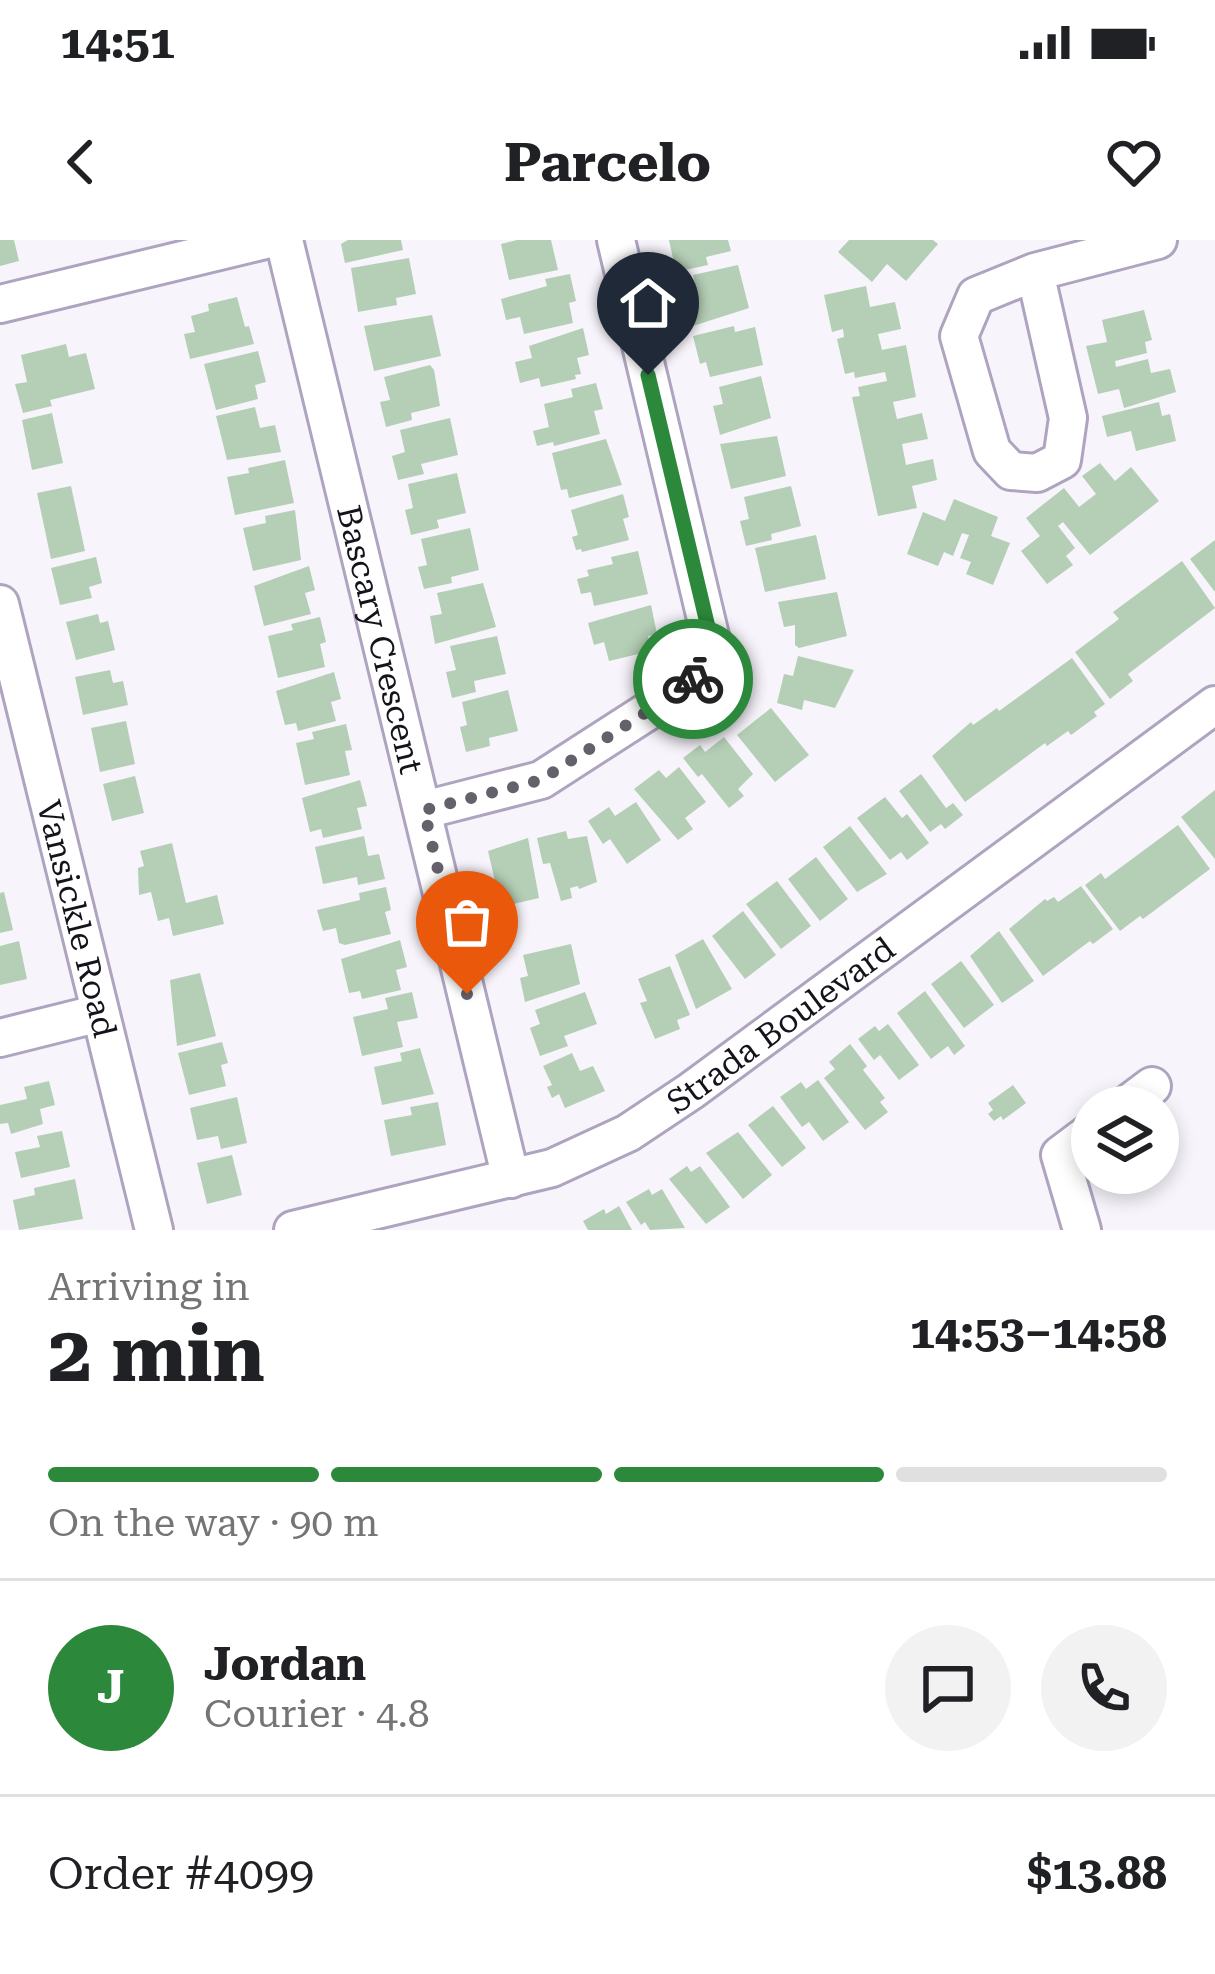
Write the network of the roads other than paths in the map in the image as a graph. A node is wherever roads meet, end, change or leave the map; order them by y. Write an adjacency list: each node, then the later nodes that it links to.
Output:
1 (265, 240): 6 (street)
2 (284, 240): 9 (street, Bascary Crescent)
3 (616, 240): 9 (street)
4 (1158, 240): 5 (street)
5 (1035, 272): 5 (street)
6 (0, 304)
7 (0, 604): 10 (street, Vansickle Road)
8 (1215, 705): 13 (street, Strada Boulevard)
9 (424, 810): 13 (street, Bascary Crescent)
10 (100, 1012): 11 (street); 16 (street, Vansickle Road)
11 (0, 1038)
12 (1071, 1147): 14 (street)
13 (511, 1179): 17 (street, Strada Boulevard)
14 (1071, 1192)
15 (1071, 1194): 18 (street)
16 (154, 1230)
17 (293, 1230)
18 (1082, 1230)

